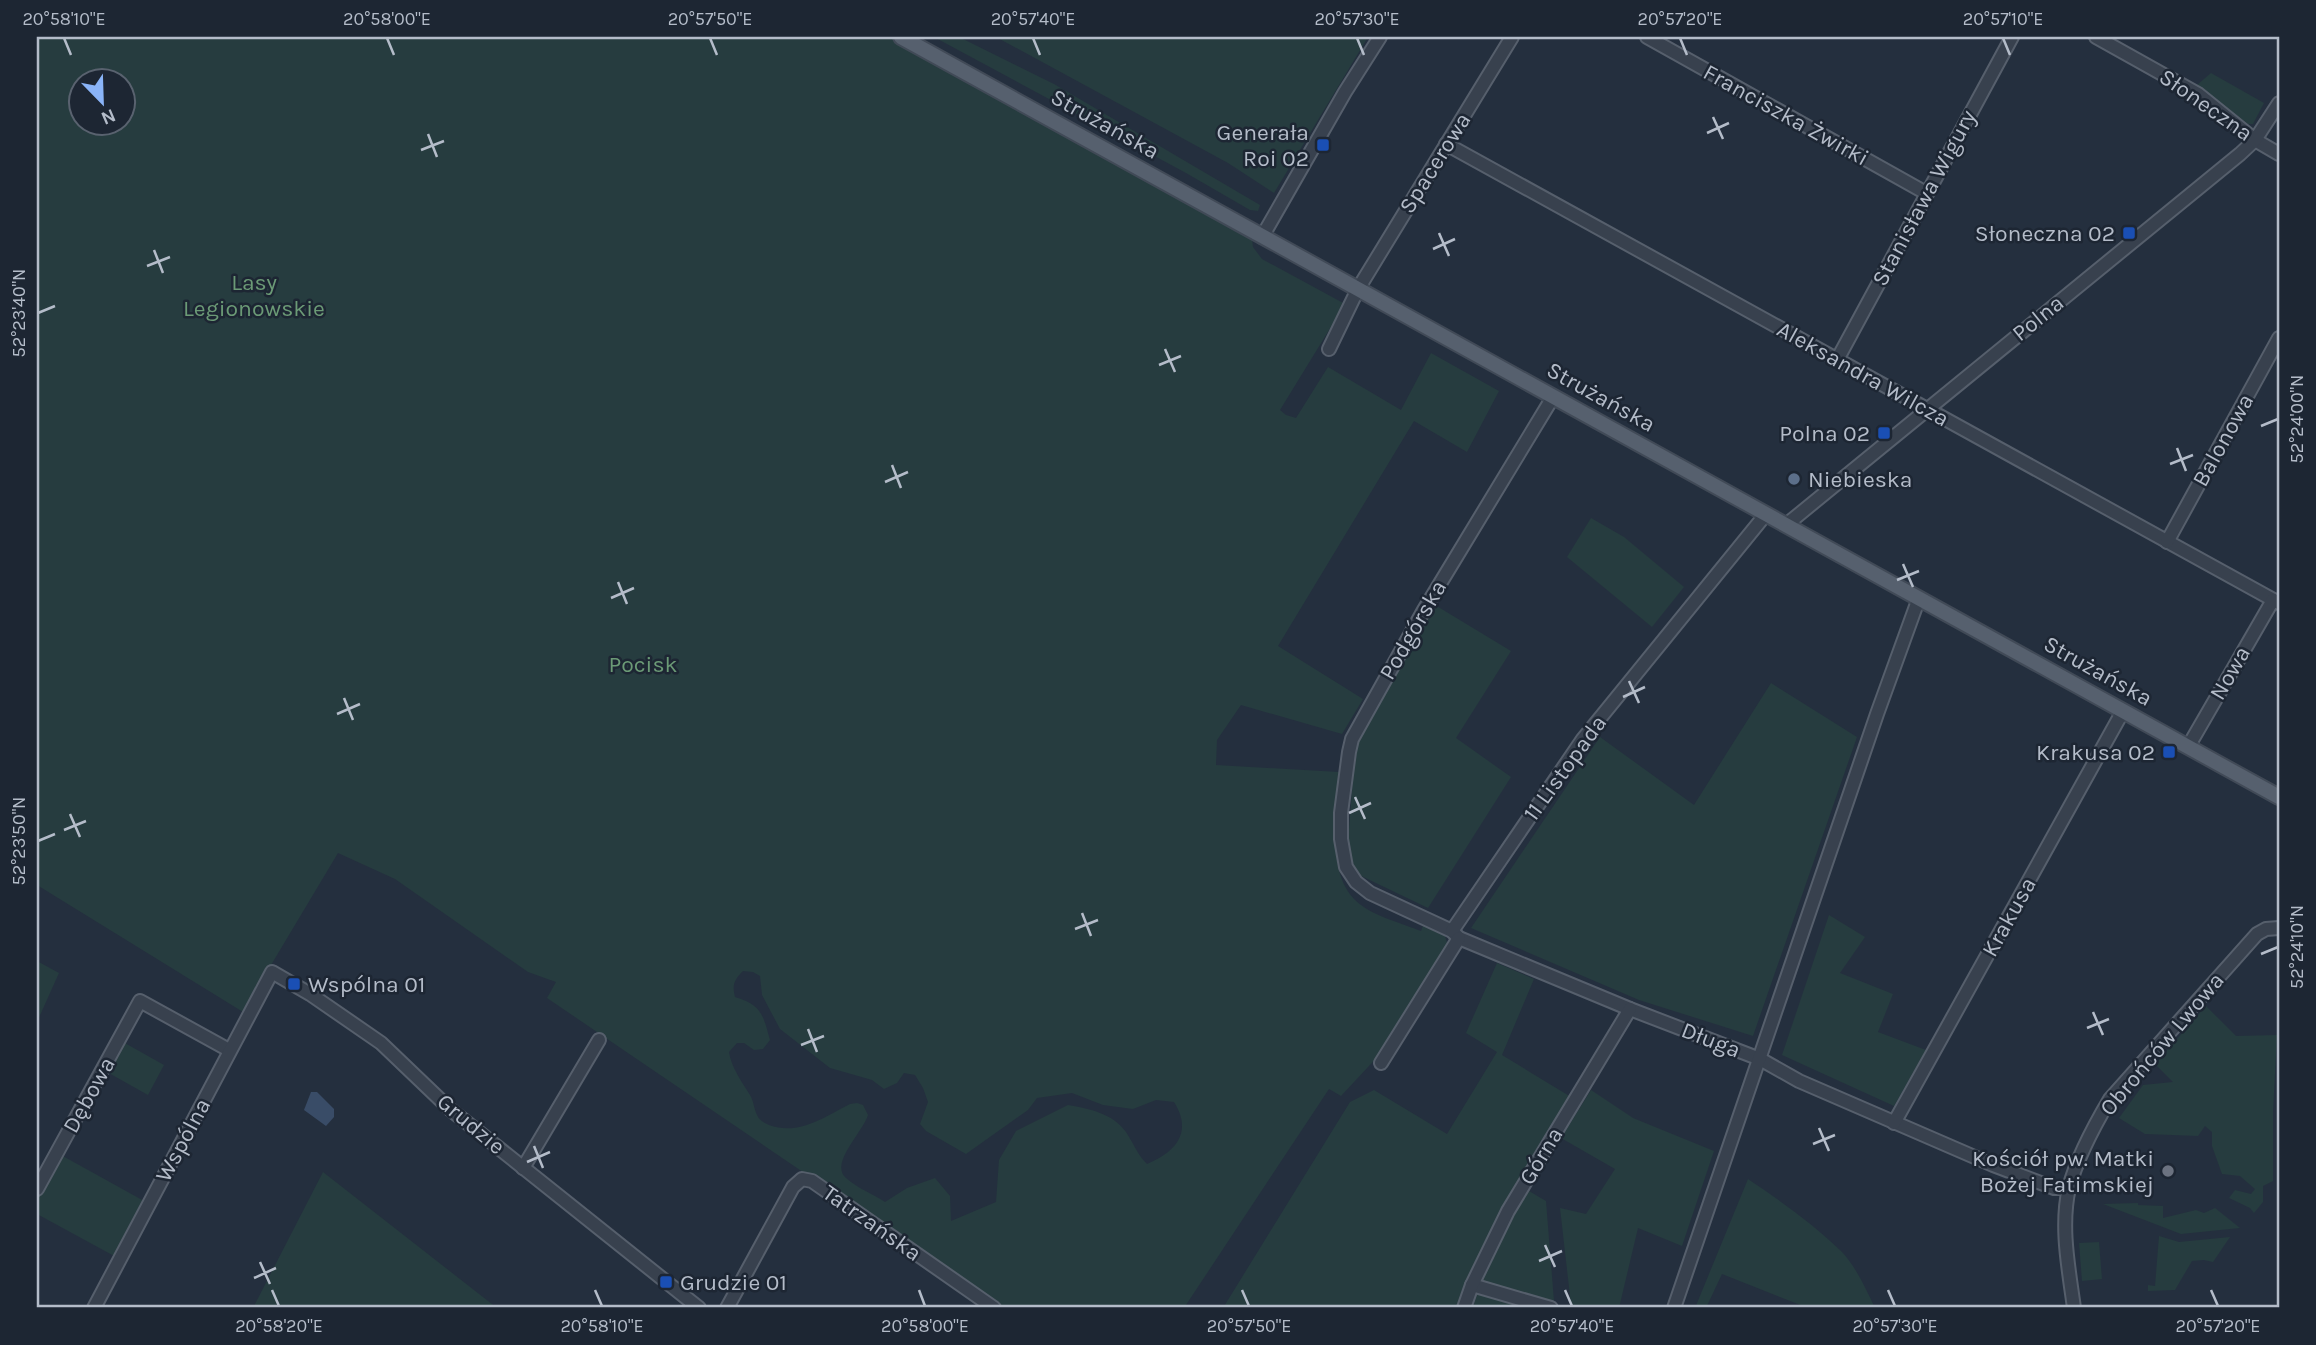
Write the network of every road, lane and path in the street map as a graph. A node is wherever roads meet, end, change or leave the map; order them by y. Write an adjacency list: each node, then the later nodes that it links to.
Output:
1 (901, 37): 12 (main road, Strużańska)
2 (1380, 37): 12 (street)
3 (1512, 37): 9 (street, Spacerowa)
4 (1647, 37): 11 (street, Franciszka Żwirki)
5 (2012, 37): 11 (street, Stanisława Wigury)
6 (2096, 37): 8 (street, Słoneczna)
7 (2279, 103): 8 (street, Polna)
8 (2255, 140): 10 (street, Słoneczna); 18 (street, Polna)
9 (1447, 144): 13 (street, Spacerowa); 16 (street, Aleksandra Wilcza)
10 (2279, 154)
11 (1926, 193): 16 (street, Stanisława Wigury)
12 (1262, 237): 13 (main road, Strużańska)
13 (1358, 289): 15 (street, Spacerowa); 17 (main road, Strużańska)
14 (2279, 338): 21 (street, Balonowa)
15 (1329, 349)
16 (1837, 360): 18 (street, Aleksandra Wilcza)
17 (1553, 397): 19 (main road, Strużańska); 27 (street, Podgórska)
18 (1925, 409): 20 (street, Polna); 21 (street, Aleksandra Wilcza)
19 (1766, 514): 20 (main road, Strużańska); 29 (street, 11 Listopada)
20 (1786, 524): 22 (main road, Strużańska)
21 (2167, 542): 23 (street, Aleksandra Wilcza)
22 (1919, 598): 24 (main road, Strużańska); 34 (street)
23 (2276, 602): 25 (street, Nowa)
24 (2123, 711): 25 (main road, Strużańska); 36 (street, Krakusa)
25 (2188, 747): 26 (main road, Strużańska)
26 (2279, 797)
27 (1356, 882): 29 (street, Długa)
28 (2279, 928): 38 (street, Obrońców Lwowa)
29 (1455, 935): 31 (street, Długa); 35 (street, 11 Listopada)
30 (272, 972): 33 (street, Wspólna); 37 (street, Grudzie)
31 (1630, 1009): 34 (street, Długa); 40 (street, Górna)
32 (598, 1040): 37 (street)
33 (229, 1050): 39 (street, Dębowa); 41 (street, Wspólna)
34 (1759, 1059): 36 (street, Długa); 47 (street)
35 (1381, 1063)
36 (1894, 1123): 38 (street, Długa)
37 (523, 1168): 42 (street, Grudzie)
38 (2069, 1188): 48 (street, Obrońców Lwowa)
39 (37, 1189)
40 (1472, 1285): 45 (street, Górna); 46 (street)
41 (94, 1308)
42 (699, 1308)
43 (727, 1308): 44 (street, Tatrzańska)
44 (993, 1308)
45 (1464, 1308)
46 (1551, 1308)
47 (1674, 1308)
48 (2074, 1308)

